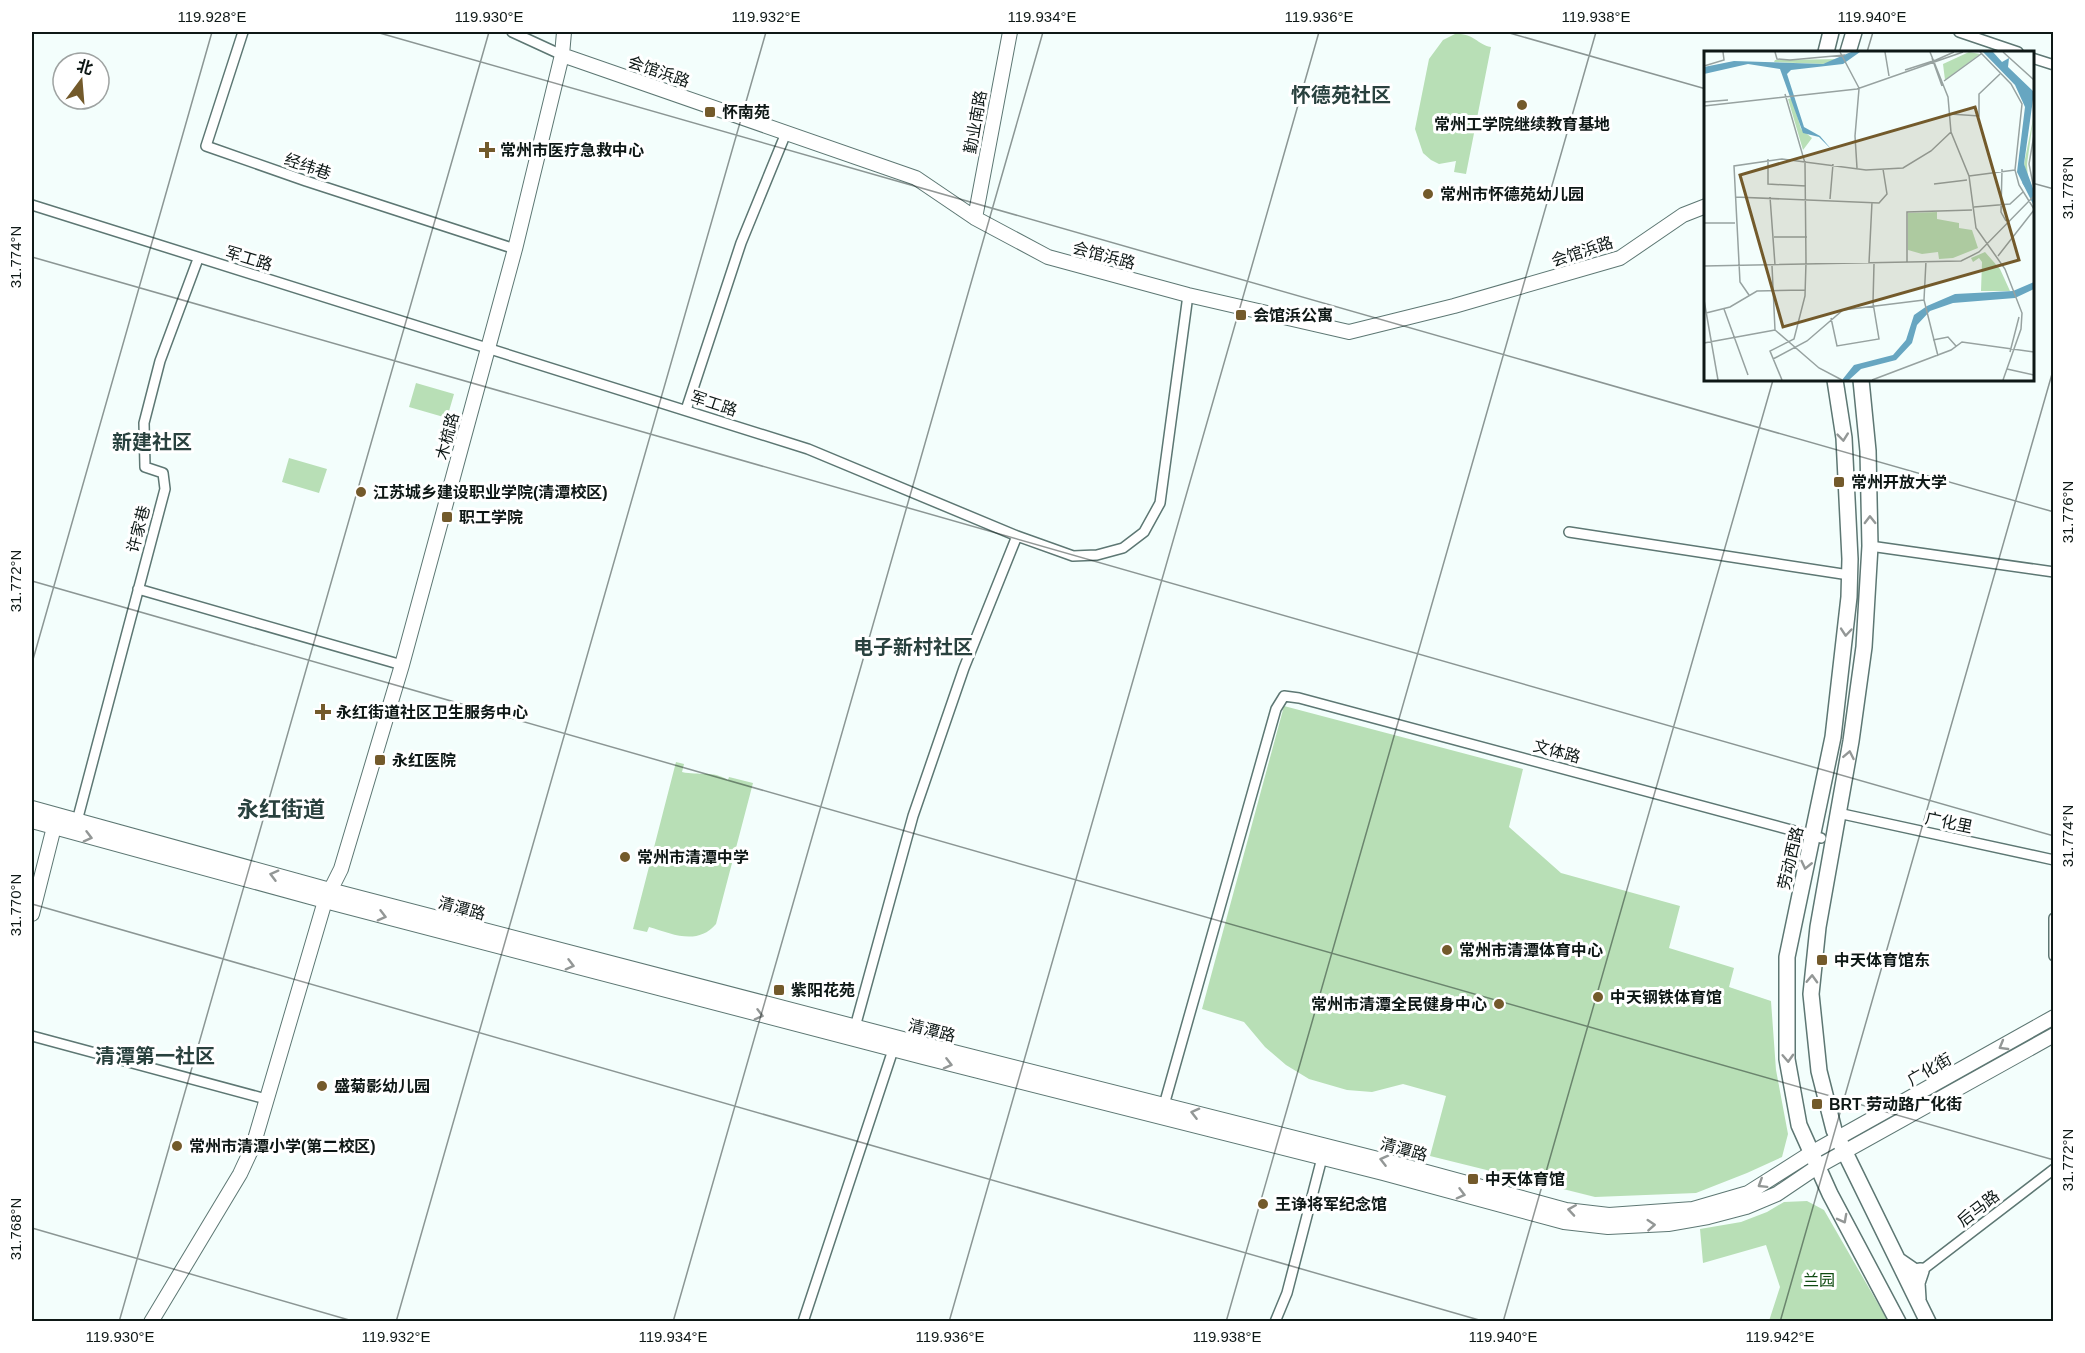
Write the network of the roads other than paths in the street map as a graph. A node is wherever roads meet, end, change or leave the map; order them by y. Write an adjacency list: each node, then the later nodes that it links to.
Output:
1 (243, 32): 19 (street, 经纬巷)
2 (512, 32): 12 (street, 会馆浜路)
3 (557, 32): 12 (main road, 木梳路)
4 (564, 32): 12 (main road, 木梳路)
5 (1010, 32): 18 (main road, 勤业南路)
6 (1831, 32): 9 (main road)
7 (1854, 32): 10 (main road)
8 (1959, 32): 11 (street)
9 (1826, 51)
10 (1848, 51)
11 (2015, 51)
12 (562, 55): 15 (main road, 会馆浜路); 19 (main road, 木梳路)
13 (2034, 59): 14 (street)
14 (2054, 65)
15 (786, 133): 18 (main road, 会馆浜路); 25 (street)
16 (32, 205): 20 (street, 军工路)
17 (1704, 208): 21 (main road, 会馆浜路)
18 (975, 218): 21 (main road, 会馆浜路)
19 (515, 249): 22 (main road, 木梳路)
20 (198, 259): 22 (street, 军工路); 31 (street, 许家巷)
21 (1188, 295): 27 (street, 军工路)
22 (489, 346): 25 (street, 军工路); 32 (main road, 木梳路)
23 (1835, 381): 30 (main road, 劳动西路, one-way to 30)
24 (1861, 381): 28 (main road, one-way to 24)
25 (686, 410): 27 (street, 军工路)
26 (1569, 532): 30 (street)
27 (1017, 536): 45 (street)
28 (1870, 546): 29 (street); 34 (main road, one-way to 28)
29 (2054, 572)
30 (1849, 575): 38 (main road, 劳动西路, one-way to 38)
31 (138, 589): 32 (street); 36 (street, 许家巷)
32 (402, 665): 40 (main road, 木梳路)
33 (32, 808): 36 (main road, 清潭路)
34 (1838, 813): 39 (street, 广化里); 51 (main road, one-way to 34)
35 (32, 821): 37 (main road, 清潭路)
36 (77, 821): 40 (main road, 清潭路, one-way to 36)
37 (54, 827): 40 (main road, 清潭路, one-way to 40); 41 (main road)
38 (1817, 837): 50 (street, 文体路); 53 (main road, 劳动西路, one-way to 53)
39 (2054, 860)
40 (328, 896): 45 (main road, 清潭路); 48 (main road, 清潭路, one-way to 48); 49 (main road, 木梳路)
41 (32, 914)
42 (2054, 918): 43 (street)
43 (2054, 956)
44 (2054, 1017): 51 (main road, 广化街, one-way to 51)
45 (855, 1027): 50 (main road, 清潭路)
46 (2054, 1035): 51 (main road, 广化街)
47 (32, 1036): 49 (street)
48 (893, 1050): 52 (main road, 清潭路, one-way to 52); 59 (street)
49 (266, 1099): 58 (main road, 木梳路)
50 (1164, 1105): 52 (main road, 清潭路, one-way to 50)
51 (1842, 1146): 53 (main road, 清潭路); 55 (main road)
52 (1324, 1151): 53 (main road, 清潭路); 60 (street)
53 (1816, 1156): 61 (main road, 劳动西路, one-way to 61)
54 (2054, 1169): 56 (street, 后马路)
55 (1898, 1260): 56 (main road); 57 (main road)
56 (1921, 1271): 57 (main road)
57 (1918, 1302): 62 (main road)
58 (151, 1322)
59 (803, 1322)
60 (1275, 1322)
61 (1898, 1322)
62 (1928, 1322)

